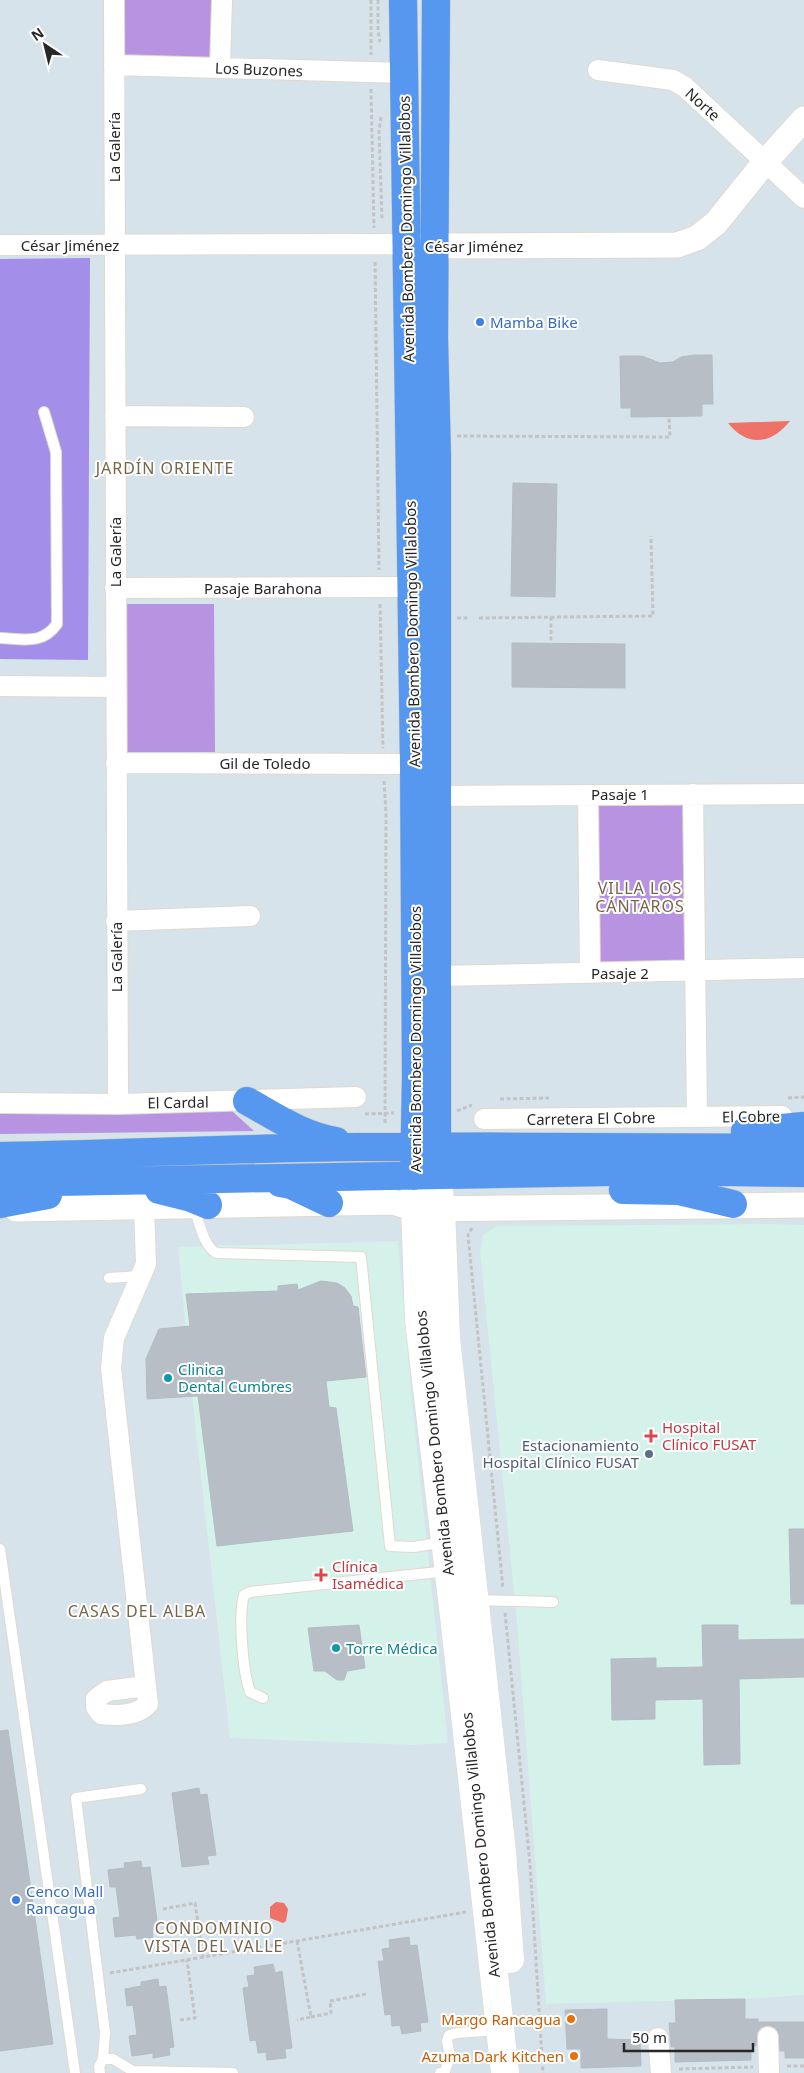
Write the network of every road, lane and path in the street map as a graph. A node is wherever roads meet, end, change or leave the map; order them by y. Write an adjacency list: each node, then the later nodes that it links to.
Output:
1 (114, 0): 5 (street, La Galería)
2 (222, 0): 6 (street)
3 (403, 0): 8 (main road, Avenida Bombero Domingo Villalobos)
4 (436, 0): 15 (main road, Avenida Bombero Domingo Villalobos)
5 (114, 65): 6 (street, Los Buzones); 13 (street, La Galería)
6 (220, 68): 8 (street, Los Buzones)
7 (598, 70): 10 (street, Norte)
8 (404, 73): 14 (main road, Avenida Bombero Domingo Villalobos)
9 (804, 119): 10 (street, César Jiménez)
10 (765, 162): 11 (street, Norte); 15 (street, César Jiménez)
11 (804, 198)
12 (0, 245): 13 (street, César Jiménez)
13 (115, 245): 14 (street, César Jiménez); 17 (street, La Galería)
14 (407, 246): 15 (street, César Jiménez); 23 (main road, Avenida Bombero Domingo Villalobos)
15 (434, 247): 35 (main road, Avenida Bombero Domingo Villalobos)
16 (44, 412): 26 (lane)
17 (115, 416): 19 (street); 22 (street, La Galería)
18 (669, 416): 20 (path)
19 (244, 417)
20 (449, 437)
21 (651, 536): 24 (path)
22 (116, 588): 23 (street, Pasaje Barahona); 29 (street, La Galería)
23 (410, 588): 31 (main road, Avenida Bombero Domingo Villalobos)
24 (551, 617): 25 (path); 27 (path)
25 (479, 618)
26 (0, 638)
27 (551, 644)
28 (0, 686): 29 (street)
29 (116, 687): 30 (street, La Galería)
30 (116, 763): 31 (street, Gil de Toledo); 37 (street, La Galería)
31 (414, 764): 51 (main road, Avenida Bombero Domingo Villalobos)
32 (588, 794): 33 (street, Pasaje 1); 35 (street, Pasaje 1); 40 (street)
33 (693, 794): 34 (street, Pasaje 1); 39 (street)
34 (804, 794)
35 (436, 796): 41 (main road, Avenida Bombero Domingo Villalobos)
36 (250, 916): 37 (street)
37 (116, 921): 45 (street, La Galería)
38 (804, 968): 39 (street, Pasaje 2)
39 (694, 972): 40 (street, Pasaje 2); 47 (street)
40 (590, 973): 41 (street, Pasaje 2)
41 (437, 976): 51 (main road, Avenida Bombero Domingo Villalobos)
42 (356, 1098): 43 (street, El Cardal)
43 (247, 1100): 45 (street, El Cardal); 50 (main road)
44 (0, 1103): 45 (street, El Cardal)
45 (118, 1104)
46 (804, 1116): 47 (street, El Cobre)
47 (697, 1117): 48 (street, Carretera El Cobre)
48 (484, 1119)
49 (804, 1126): 52 (main road)
50 (359, 1147): 51 (main road); 54 (main road)
51 (425, 1148): 52 (main road); 57 (main road, Avenida Bombero Domingo Villalobos)
52 (635, 1148): 53 (main road)
53 (804, 1148)
54 (0, 1156)
55 (550, 1173): 56 (main road); 57 (main road); 63 (main road)
56 (804, 1173)
57 (426, 1175): 58 (main road); 68 (main road, Avenida Bombero Domingo Villalobos)
58 (259, 1179): 59 (main road); 61 (main road)
59 (104, 1182): 60 (main road); 62 (main road); 65 (main road)
60 (0, 1183)
61 (329, 1203): 65 (street); 68 (street)
62 (0, 1204)
63 (733, 1204): 64 (street); 68 (street)
64 (804, 1205)
65 (201, 1206): 66 (street); 72 (lane)
66 (144, 1207): 67 (street); 70 (street)
67 (0, 1208)
68 (429, 1209): 72 (main road, Avenida Bombero Domingo Villalobos)
69 (477, 1223): 76 (path)
70 (140, 1276): 71 (lane); 78 (street)
71 (109, 1278)
72 (456, 1541): 74 (main road, Avenida Bombero Domingo Villalobos); 75 (main road, Avenida Bombero Domingo Villalobos)
73 (0, 1549): 99 (lane)
74 (448, 1571): 79 (lane); 80 (main road, Avenida Bombero Domingo Villalobos)
75 (475, 1600): 76 (lane); 80 (main road, Avenida Bombero Domingo Villalobos)
76 (504, 1600): 77 (lane); 105 (path)
77 (553, 1602)
78 (146, 1686)
79 (263, 1698)
80 (478, 1733): 83 (main road, Avenida Bombero Domingo Villalobos); 104 (main road, Avenida Bombero Domingo Villalobos)
81 (141, 1788): 87 (lane)
82 (163, 1909): 85 (path)
83 (487, 1909): 84 (path); 92 (main road, Avenida Bombero Domingo Villalobos)
84 (296, 1941): 85 (path); 89 (path)
85 (203, 1957): 86 (path)
86 (187, 1960): 87 (path); 90 (path)
87 (99, 1975): 95 (lane)
88 (366, 1994): 89 (path)
89 (311, 2017): 91 (path)
90 (180, 2020)
91 (297, 2020)
92 (500, 2030): 102 (lane); 103 (main road, Avenida Bombero Domingo Villalobos)
93 (768, 2037): 97 (street)
94 (658, 2038): 98 (street)
95 (103, 2058): 100 (lane); 101 (lane)
96 (804, 2066): 97 (path)
97 (769, 2069): 98 (path)
98 (668, 2071)
99 (75, 2073)
100 (100, 2073)
101 (233, 2073)
102 (440, 2073)
103 (505, 2073)
104 (520, 2073)
105 (543, 2073)

